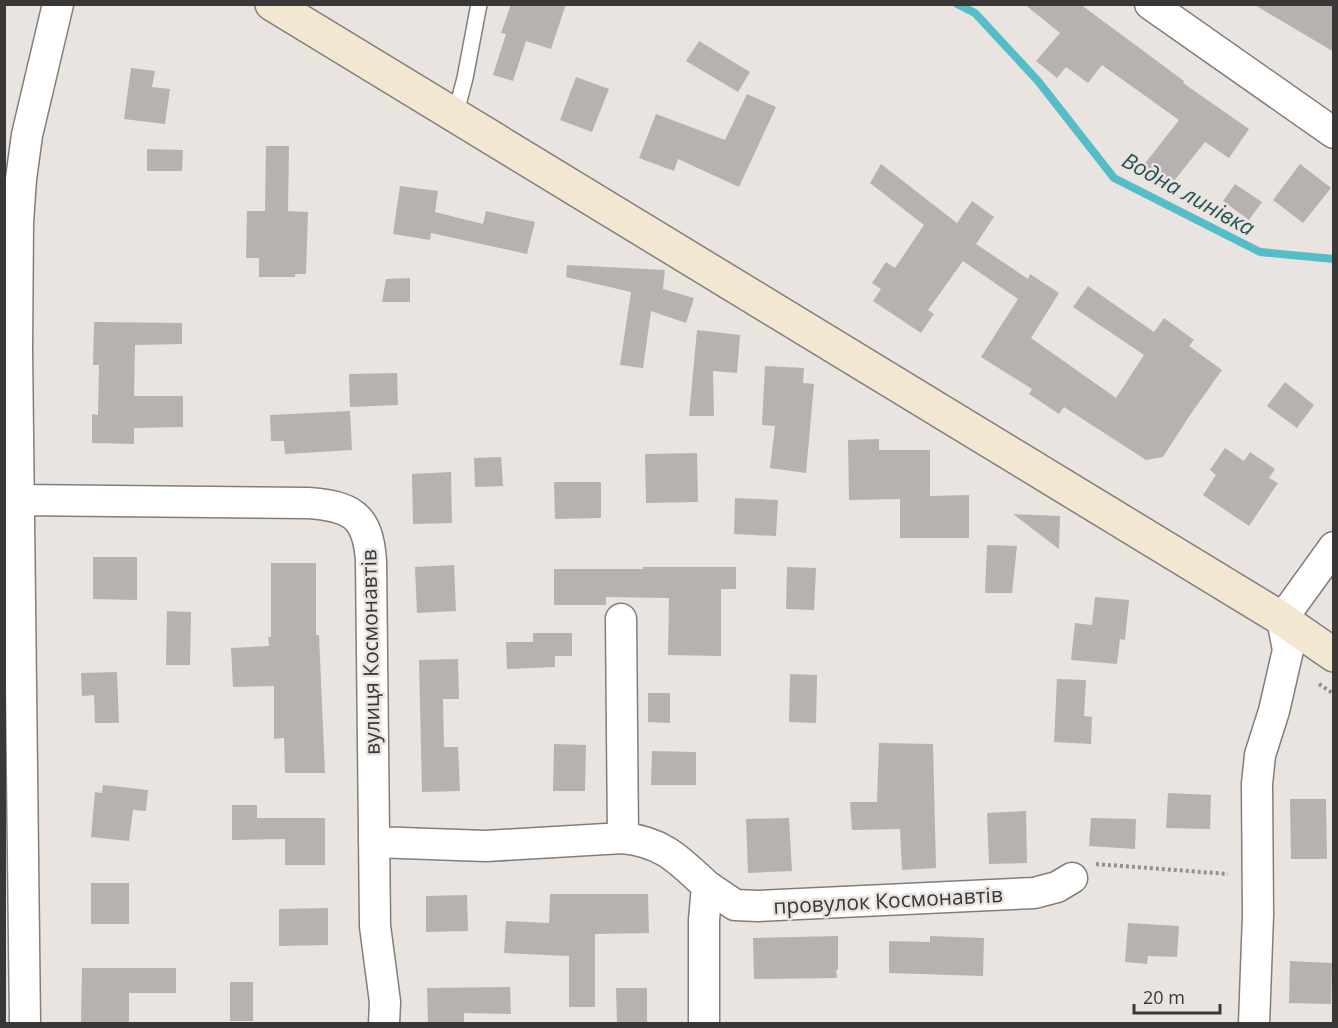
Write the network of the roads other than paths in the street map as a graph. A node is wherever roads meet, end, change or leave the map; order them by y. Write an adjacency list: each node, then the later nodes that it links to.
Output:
1 (58, 4): 7 (street)
2 (272, 4): 5 (street)
3 (479, 4): 5 (lane)
4 (1150, 4): 6 (street)
5 (455, 116): 10 (street)
6 (1334, 133)
7 (19, 500): 11 (street); 15 (street, вулиця Космонавтів)
8 (1334, 547): 10 (street)
9 (621, 619): 14 (street)
10 (1282, 619): 12 (street); 21 (street)
11 (12, 626): 13 (street)
12 (1334, 655)
13 (13, 795): 18 (street)
14 (623, 838): 15 (street, провулок Космонавтів); 17 (street, провулок Космонавтів)
15 (374, 842): 19 (street, вулиця Космонавтів)
16 (1072, 878): 17 (street, провулок Космонавтів)
17 (707, 886): 20 (street)
18 (25, 1023)
19 (384, 1023)
20 (704, 1023)
21 (1254, 1023)

